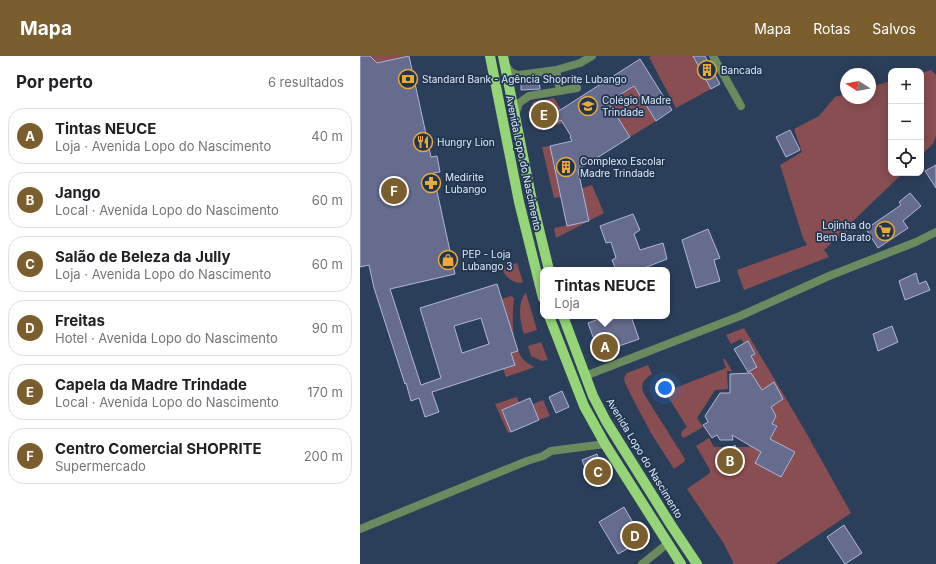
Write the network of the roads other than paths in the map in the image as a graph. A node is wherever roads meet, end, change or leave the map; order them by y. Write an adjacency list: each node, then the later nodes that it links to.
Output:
1 (490, 56): 12 (main road, Avenida Lopo do Nascimento)
2 (592, 56): 5 (street)
3 (713, 56): 8 (street)
4 (504, 61): 5 (street); 9 (main road, Avenida Lopo do Nascimento)
5 (556, 70): 7 (street)
6 (577, 88): 7 (street)
7 (560, 91): 9 (street)
8 (741, 106)
9 (514, 116): 11 (main road, Avenida Lopo do Nascimento)
10 (936, 232): 15 (street)
11 (548, 267)
12 (540, 286)
13 (550, 319): 16 (main road)
14 (564, 319): 15 (main road, Avenida Lopo do Nascimento)
15 (585, 376): 21 (main road, Avenida Lopo do Nascimento)
16 (605, 444): 17 (street); 18 (main road)
17 (360, 529)
18 (667, 544): 19 (street); 20 (main road)
19 (642, 564)
20 (681, 564)
21 (697, 564)

